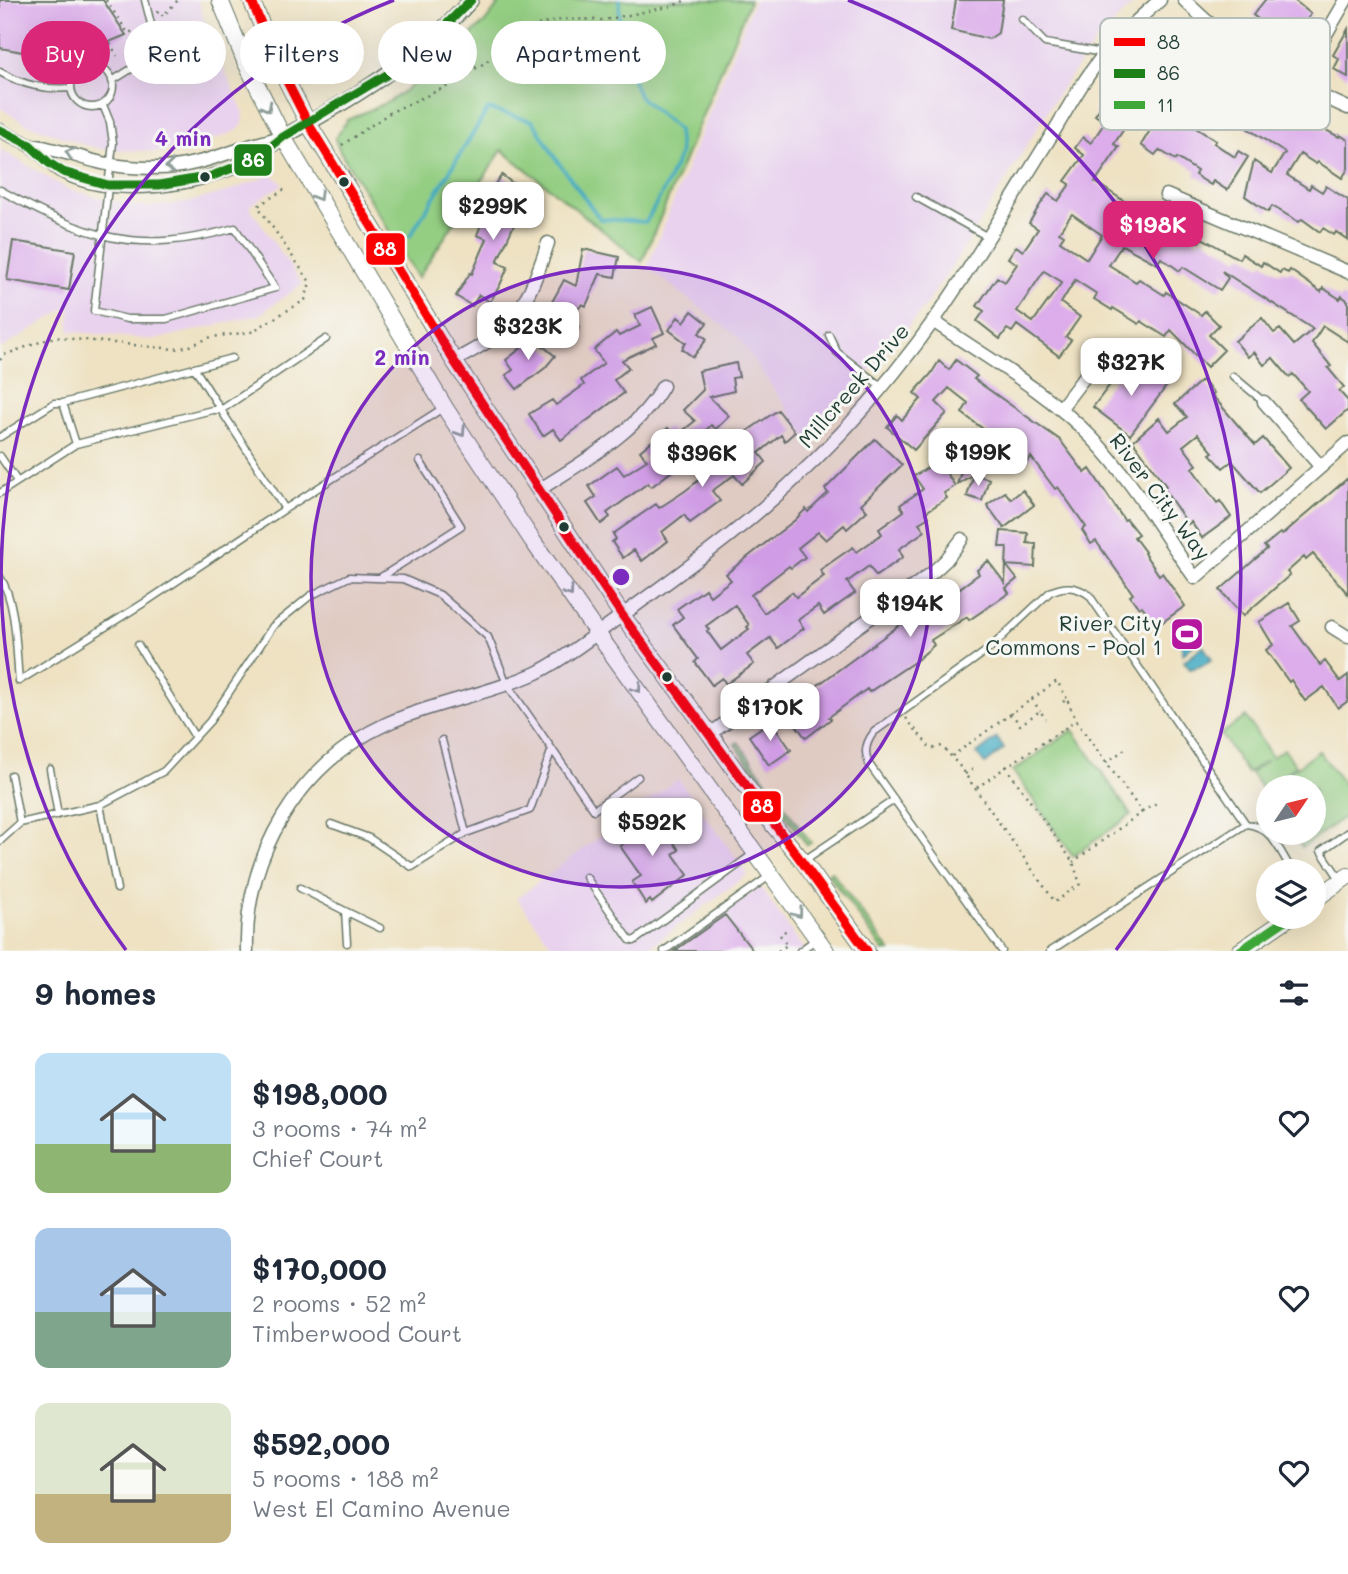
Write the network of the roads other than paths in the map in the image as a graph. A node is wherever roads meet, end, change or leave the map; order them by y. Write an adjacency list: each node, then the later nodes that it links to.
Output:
1 (145, 0): 15 (lane)
2 (220, 0): 22 (main road, one-way to 22)
3 (251, 0): 20 (main road)
4 (471, 0): 20 (street)
5 (1160, 0): 8 (street, Millcreek Drive)
6 (1184, 0): 9 (street)
7 (1346, 0): 11 (street)
8 (1141, 18)
9 (1205, 18)
10 (1022, 19): 12 (lane)
11 (1330, 27)
12 (1100, 52)
13 (1100, 60): 30 (street, Millcreek Drive)
14 (0, 72): 16 (lane)
15 (112, 81): 16 (lane); 18 (lane)
16 (71, 88): 18 (lane)
17 (1330, 100): 19 (street)
18 (103, 105): 24 (lane)
19 (1348, 108)
20 (309, 123): 22 (street); 38 (main road)
21 (2, 135): 23 (street)
22 (283, 137): 24 (street, one-way to 24); 25 (street); 45 (main road, one-way to 45)
23 (30, 145): 24 (street, one-way to 23); 25 (street)
24 (111, 164): 25 (lane)
25 (108, 185): 29 (lane)
26 (0, 190): 29 (lane)
27 (1166, 195): 32 (street)
28 (916, 197): 30 (lane)
29 (102, 236): 29 (lane)
30 (988, 237): 33 (street, Millcreek Drive)
31 (548, 243): 38 (street)
32 (1348, 272)
33 (933, 321): 42 (street, Millcreek Drive); 46 (street, River City Way)
34 (829, 335): 42 (lane)
35 (326, 339): 47 (lane)
36 (1105, 350): 46 (street)
37 (232, 358): 39 (lane)
38 (454, 361): 55 (main road)
39 (195, 369): 44 (lane); 47 (lane)
40 (1233, 376): 43 (lane)
41 (663, 386): 55 (street)
42 (882, 387): 61 (street, Millcreek Drive)
43 (1265, 402): 53 (street)
44 (62, 403): 48 (lane); 50 (lane)
45 (445, 407): 57 (lane); 63 (main road, one-way to 63)
46 (1060, 409): 53 (street, River City Way)
47 (221, 410): 50 (lane); 57 (lane)
48 (0, 437)
49 (1348, 443): 53 (street, River City Way)
50 (76, 444): 54 (lane)
51 (0, 456): 54 (lane)
52 (420, 461): 60 (lane)
53 (1321, 467)
54 (17, 481): 56 (lane)
55 (539, 490): 61 (main road)
56 (0, 493)
57 (285, 509): 59 (lane)
58 (962, 539): 67 (street)
59 (0, 577)
60 (379, 578): 66 (lane); 68 (lane)
61 (622, 615): 63 (street, Millcreek Drive); 67 (main road)
62 (1332, 627): 64 (street)
63 (597, 633): 66 (street, Millcreek Drive); 83 (main road, one-way to 83)
64 (1348, 637)
65 (138, 645): 68 (lane)
66 (507, 684): 70 (lane); 97 (street, Millcreek Drive)
67 (710, 734): 85 (main road)
68 (195, 737): 75 (lane)
69 (442, 740): 81 (lane)
70 (552, 749): 73 (lane); 81 (lane)
71 (50, 769): 76 (lane)
72 (10, 775): 77 (lane)
73 (638, 777)
74 (894, 800): 79 (lane); 85 (lane); 101 (lane)
75 (100, 805): 76 (lane); 90 (lane)
76 (58, 815): 77 (lane)
77 (20, 823): 82 (lane)
78 (331, 824): 81 (lane)
79 (1247, 824): 84 (lane); 102 (lane)
80 (1348, 832): 88 (lane)
81 (466, 833)
82 (0, 841)
83 (755, 853): 86 (main road); 87 (lane)
84 (1285, 859)
85 (803, 862): 100 (main road)
86 (771, 875): 96 (main road, one-way to 96); 98 (lane)
87 (586, 877)
88 (1345, 878): 91 (main road)
89 (300, 888): 92 (lane)
90 (117, 889)
91 (1326, 891)
92 (345, 911): 93 (lane); 95 (lane)
93 (380, 928)
94 (1272, 929): 103 (main road)
95 (346, 943)
96 (821, 945): 99 (lane)
97 (247, 951)
98 (664, 951)
99 (800, 951)
100 (867, 951)
101 (1002, 951)
102 (1050, 951)
103 (1240, 951)

